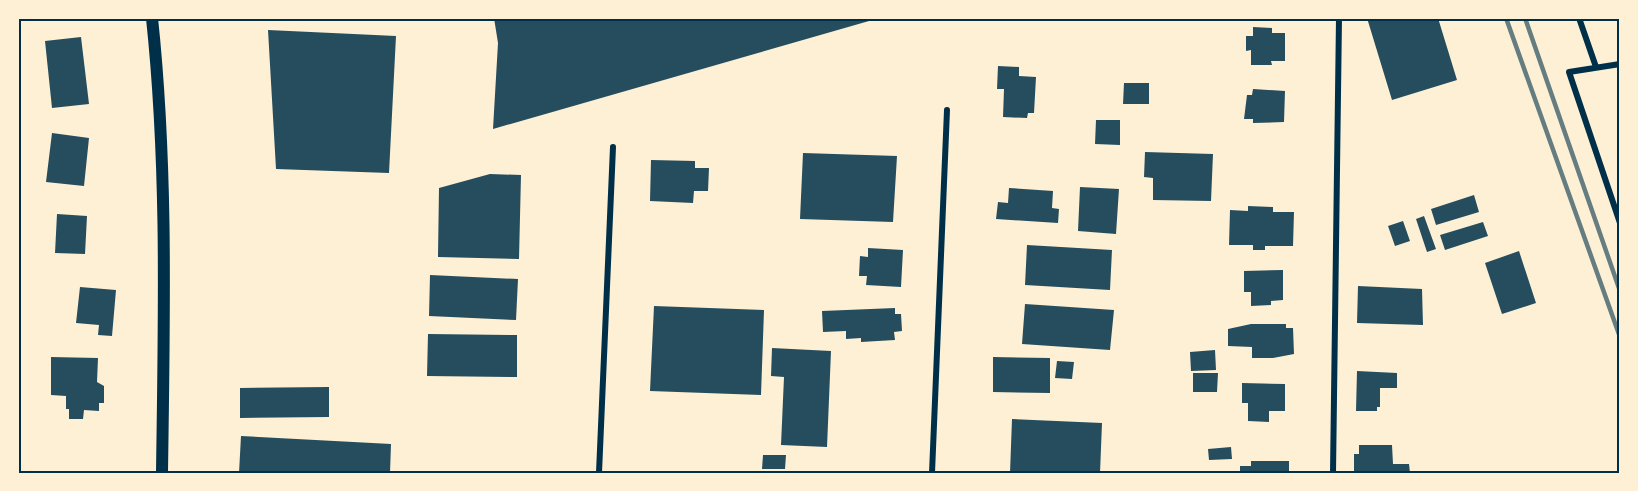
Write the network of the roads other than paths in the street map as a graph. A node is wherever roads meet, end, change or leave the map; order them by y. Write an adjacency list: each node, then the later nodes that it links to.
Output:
1 (152, 18): 9 (main road)
2 (1340, 18): 12 (street)
3 (1579, 18): 5 (street)
4 (1620, 64): 5 (street)
5 (1596, 67): 8 (street)
6 (947, 110): 11 (street)
7 (613, 147): 10 (street)
8 (1620, 223)
9 (162, 473)
10 (599, 473)
11 (932, 473)
12 (1333, 473)

